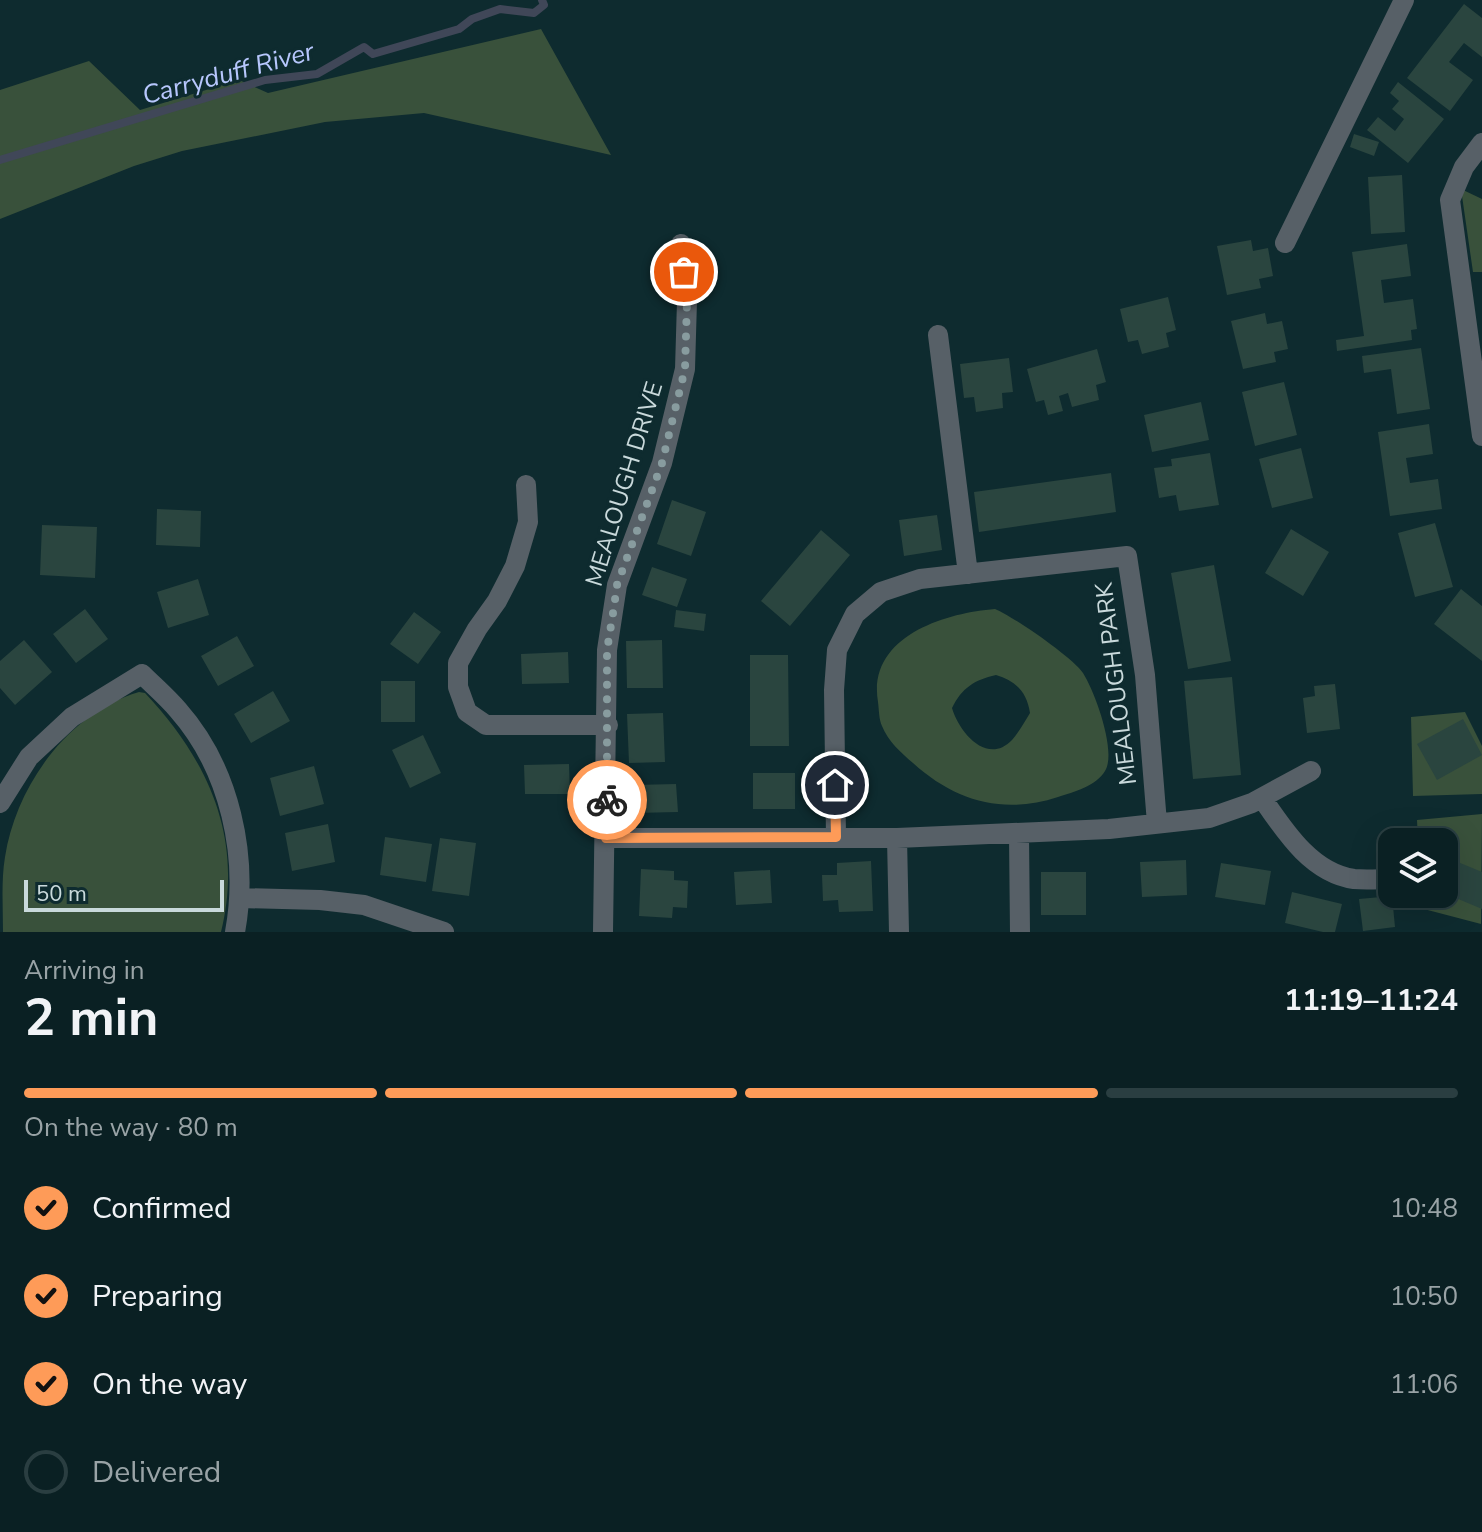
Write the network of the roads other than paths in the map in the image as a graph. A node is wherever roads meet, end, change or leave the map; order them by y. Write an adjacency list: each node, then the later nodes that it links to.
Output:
1 (1404, 0): 3 (street)
2 (1482, 143): 6 (street)
3 (1285, 243)
4 (681, 244): 9 (street, MEALOUGH DRIVE)
5 (938, 335): 8 (street)
6 (1482, 436)
7 (526, 485): 9 (street)
8 (968, 574): 13 (street, MEALOUGH PARK); 15 (street, MEALOUGH PARK)
9 (608, 725): 16 (street, MEALOUGH DRIVE)
10 (1311, 771): 11 (street)
11 (1262, 798): 13 (street); 18 (street)
12 (0, 803): 19 (street)
13 (1157, 823): 14 (street)
14 (1019, 835): 17 (street); 24 (street)
15 (836, 837): 16 (street); 17 (street)
16 (606, 838): 22 (street, MEALOUGH DRIVE)
17 (897, 838): 23 (street)
18 (1378, 879)
19 (241, 898): 20 (street); 21 (street)
20 (235, 932)
21 (444, 932)
22 (603, 932)
23 (899, 932)
24 (1020, 932)

